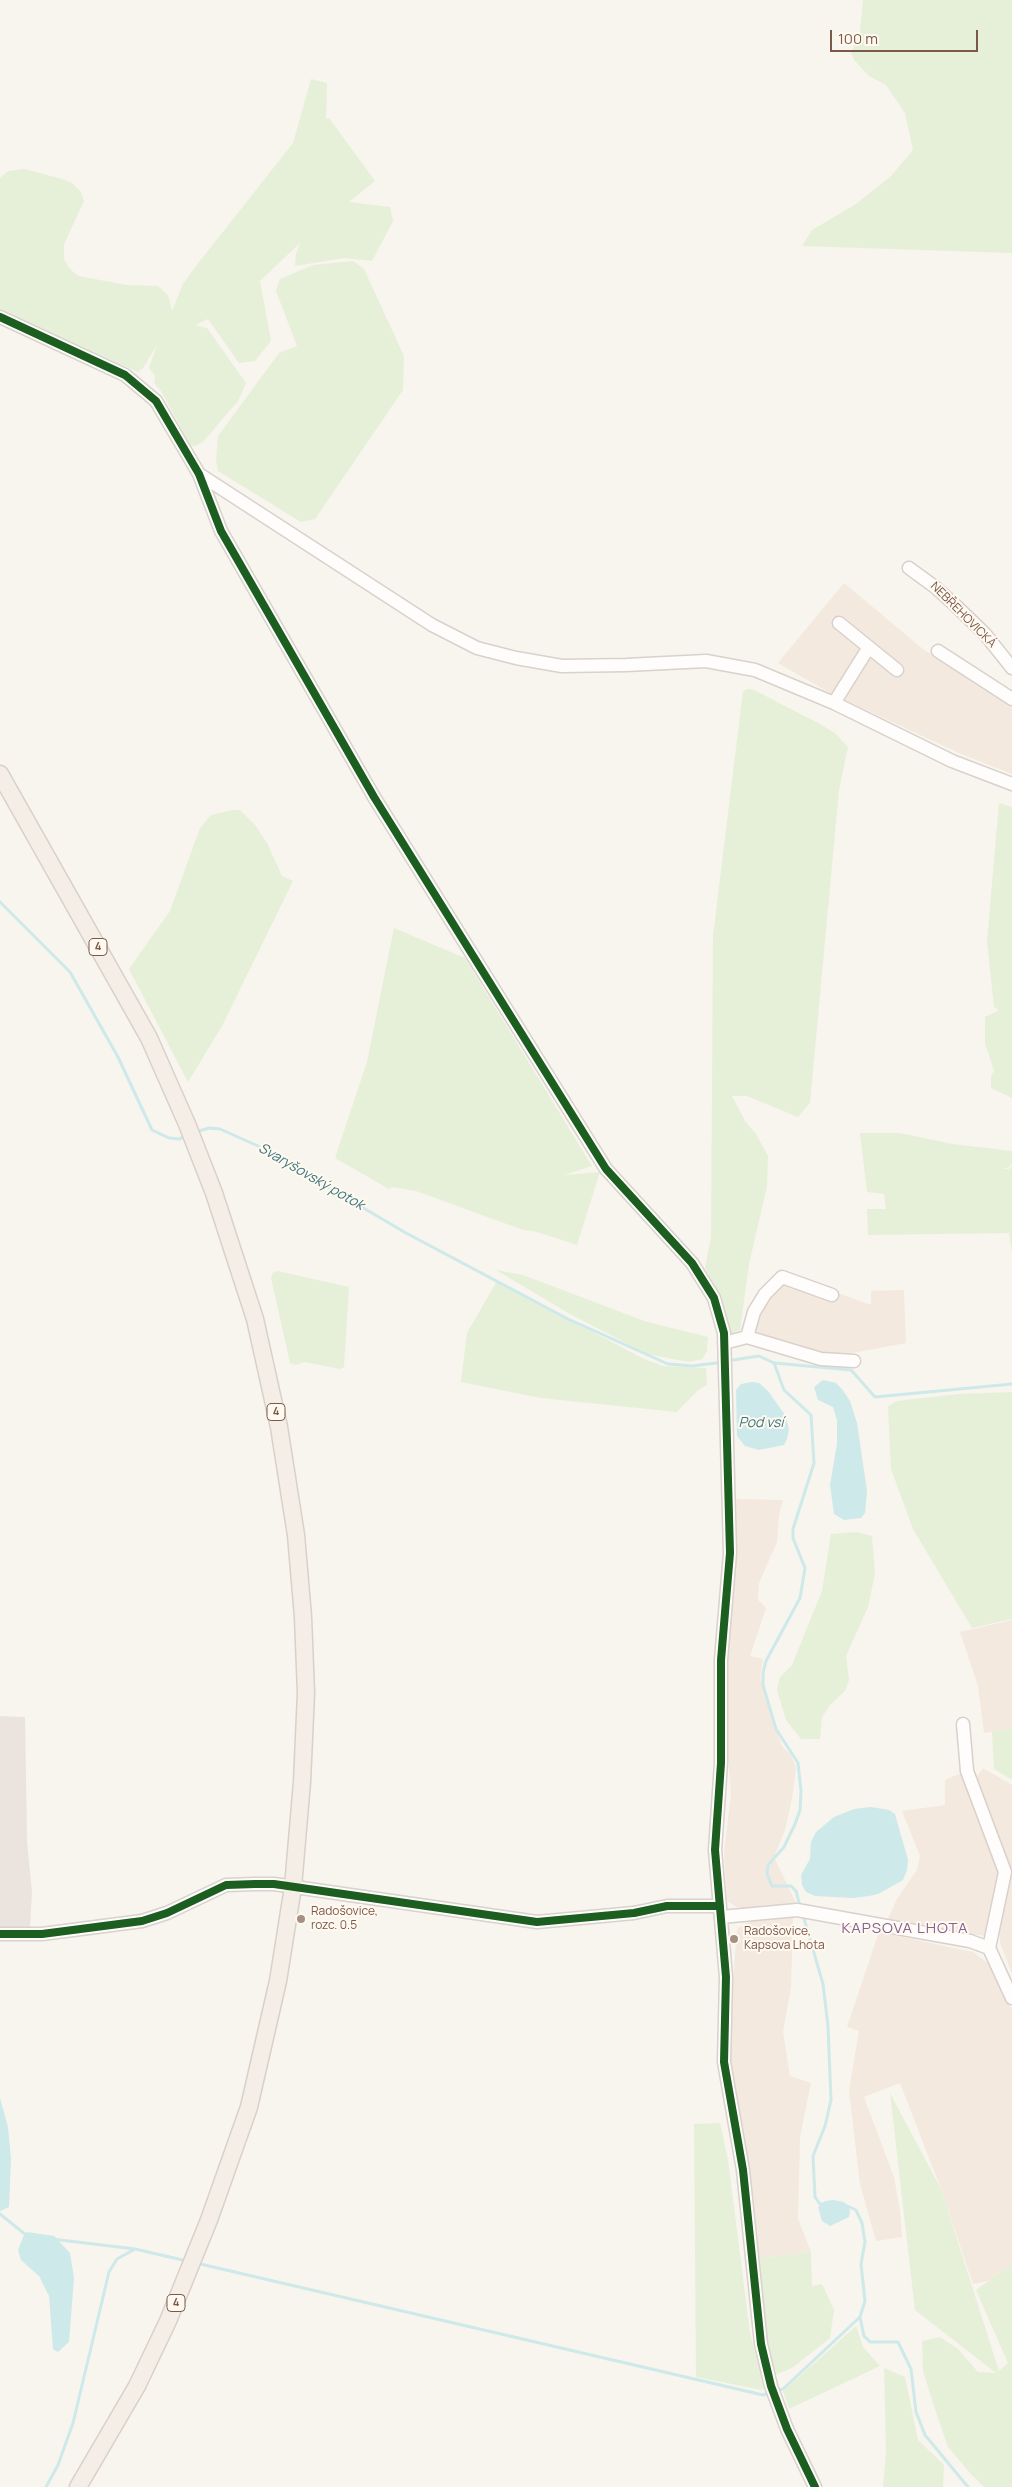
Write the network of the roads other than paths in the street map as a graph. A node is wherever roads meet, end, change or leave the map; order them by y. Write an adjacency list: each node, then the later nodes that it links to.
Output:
1 (0, 317): 2 (street)
2 (199, 474): 10 (street); 15 (street)
3 (909, 568): 7 (street, NEBŘEHOVICKÁ)
4 (839, 623): 5 (street)
5 (869, 647): 8 (street); 10 (street)
6 (938, 651): 9 (street)
7 (1012, 668)
8 (897, 670)
9 (1012, 699)
10 (834, 704): 12 (street)
11 (0, 774): 18 (main road, 4)
12 (1012, 784)
13 (832, 1295): 14 (street)
14 (748, 1337): 15 (street); 16 (street)
15 (724, 1343): 19 (street)
16 (854, 1360)
17 (963, 1724): 21 (street)
18 (293, 1887): 19 (street); 20 (street); 23 (main road, 4)
19 (721, 1912): 21 (street); 24 (street)
20 (0, 1934)
21 (989, 1948): 22 (street)
22 (1012, 1998)
23 (78, 2487)
24 (815, 2487)

